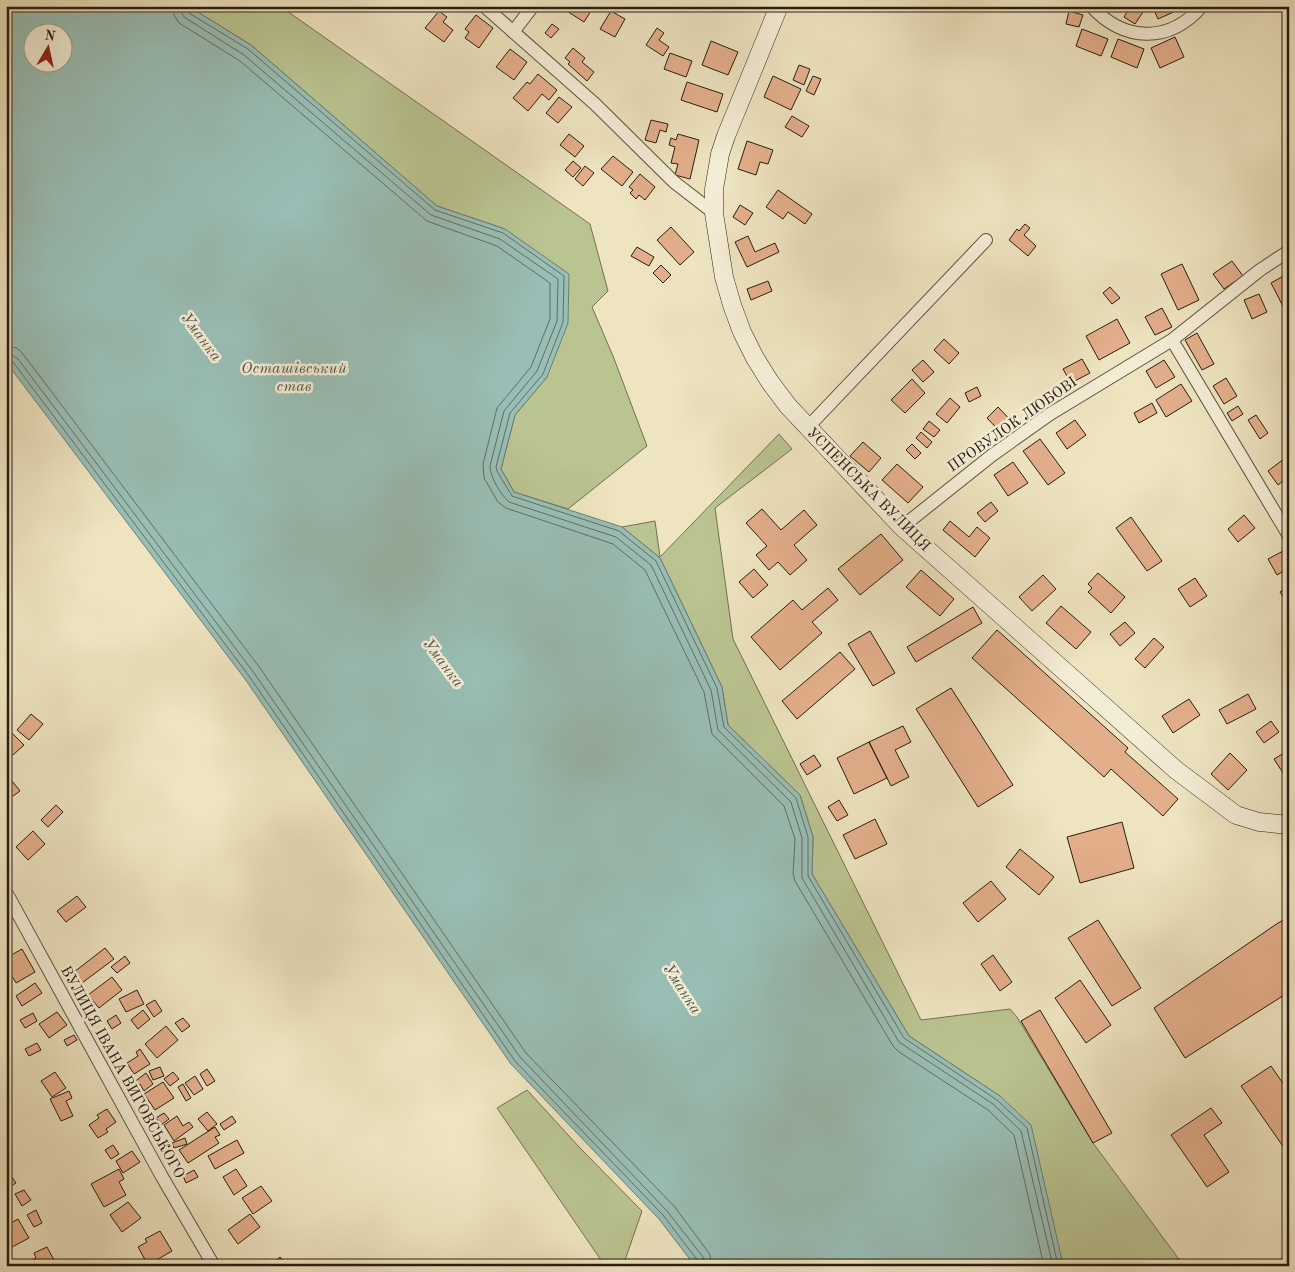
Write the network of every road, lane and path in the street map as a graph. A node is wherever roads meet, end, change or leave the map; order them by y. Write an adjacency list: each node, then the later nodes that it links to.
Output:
1 (484, 6): 6 (street)
2 (533, 6): 6 (street)
3 (779, 6): 7 (street, УСПЕНСЬКА ВУЛИЦЯ)
4 (1091, 6): 5 (street)
5 (1202, 6)
6 (513, 32): 7 (street)
7 (714, 213): 11 (street, УСПЕНСЬКА ВУЛИЦЯ)
8 (986, 240): 11 (street)
9 (1289, 251): 10 (street, ПРОВУЛОК ЛЮБОВІ)
10 (1172, 340): 12 (street, ПРОВУЛОК ЛЮБОВІ); 13 (street)
11 (808, 428): 12 (street, УСПЕНСЬКА ВУЛИЦЯ)
12 (902, 527): 14 (street, УСПЕНСЬКА ВУЛИЦЯ)
13 (1289, 536)
14 (1289, 825)
15 (6, 892): 16 (street, ВУЛИЦЯ ІВАНА ВИГОВСЬКОГО)
16 (214, 1266)

